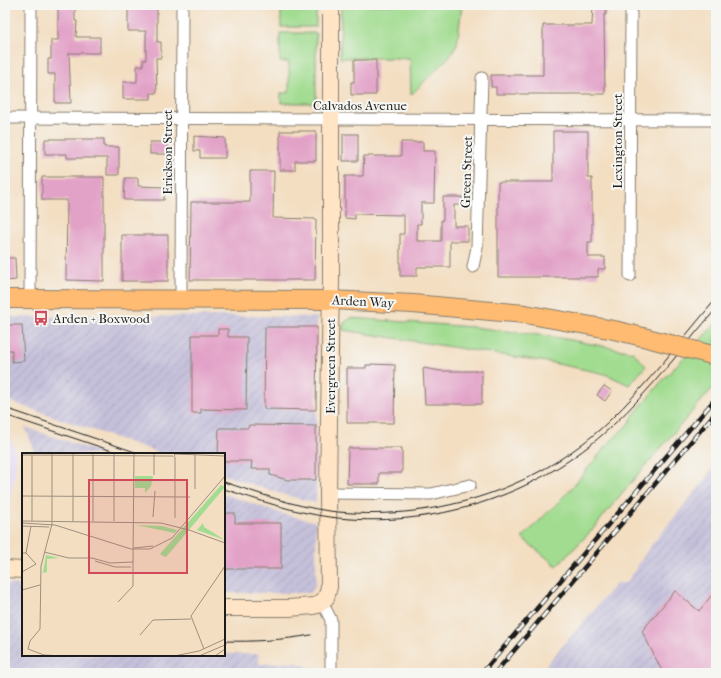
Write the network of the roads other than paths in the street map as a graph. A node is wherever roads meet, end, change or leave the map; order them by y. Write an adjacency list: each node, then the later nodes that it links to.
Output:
1 (31, 5): 7 (street)
2 (182, 5): 8 (street, Erickson Street)
3 (331, 5): 9 (street, Evergreen Street)
4 (631, 5): 11 (street, Lexington Street)
5 (482, 78): 10 (street, Green Street)
6 (5, 118): 7 (street, Calvados Avenue)
7 (31, 119): 8 (street, Calvados Avenue); 16 (street)
8 (181, 119): 9 (street, Calvados Avenue); 17 (street, Erickson Street)
9 (331, 119): 10 (street, Calvados Avenue); 18 (street, Evergreen Street)
10 (481, 119): 11 (street, Calvados Avenue); 13 (street, Green Street)
11 (631, 119): 12 (street, Calvados Avenue); 14 (street, Lexington Street)
12 (716, 120)
13 (473, 267)
14 (630, 276)
15 (5, 299): 16 (main road, Arden Way)
16 (30, 299): 17 (main road, Arden Way)
17 (181, 299): 18 (main road, Arden Way)
18 (330, 300): 19 (main road, Arden Way, bridge); 21 (street, Evergreen Street)
19 (716, 356)
20 (470, 485): 21 (street)
21 (328, 493): 24 (street, Evergreen Street)
22 (5, 569): 23 (street)
23 (22, 570)
24 (322, 602): 25 (street); 26 (street)
25 (225, 608)
26 (331, 673)

